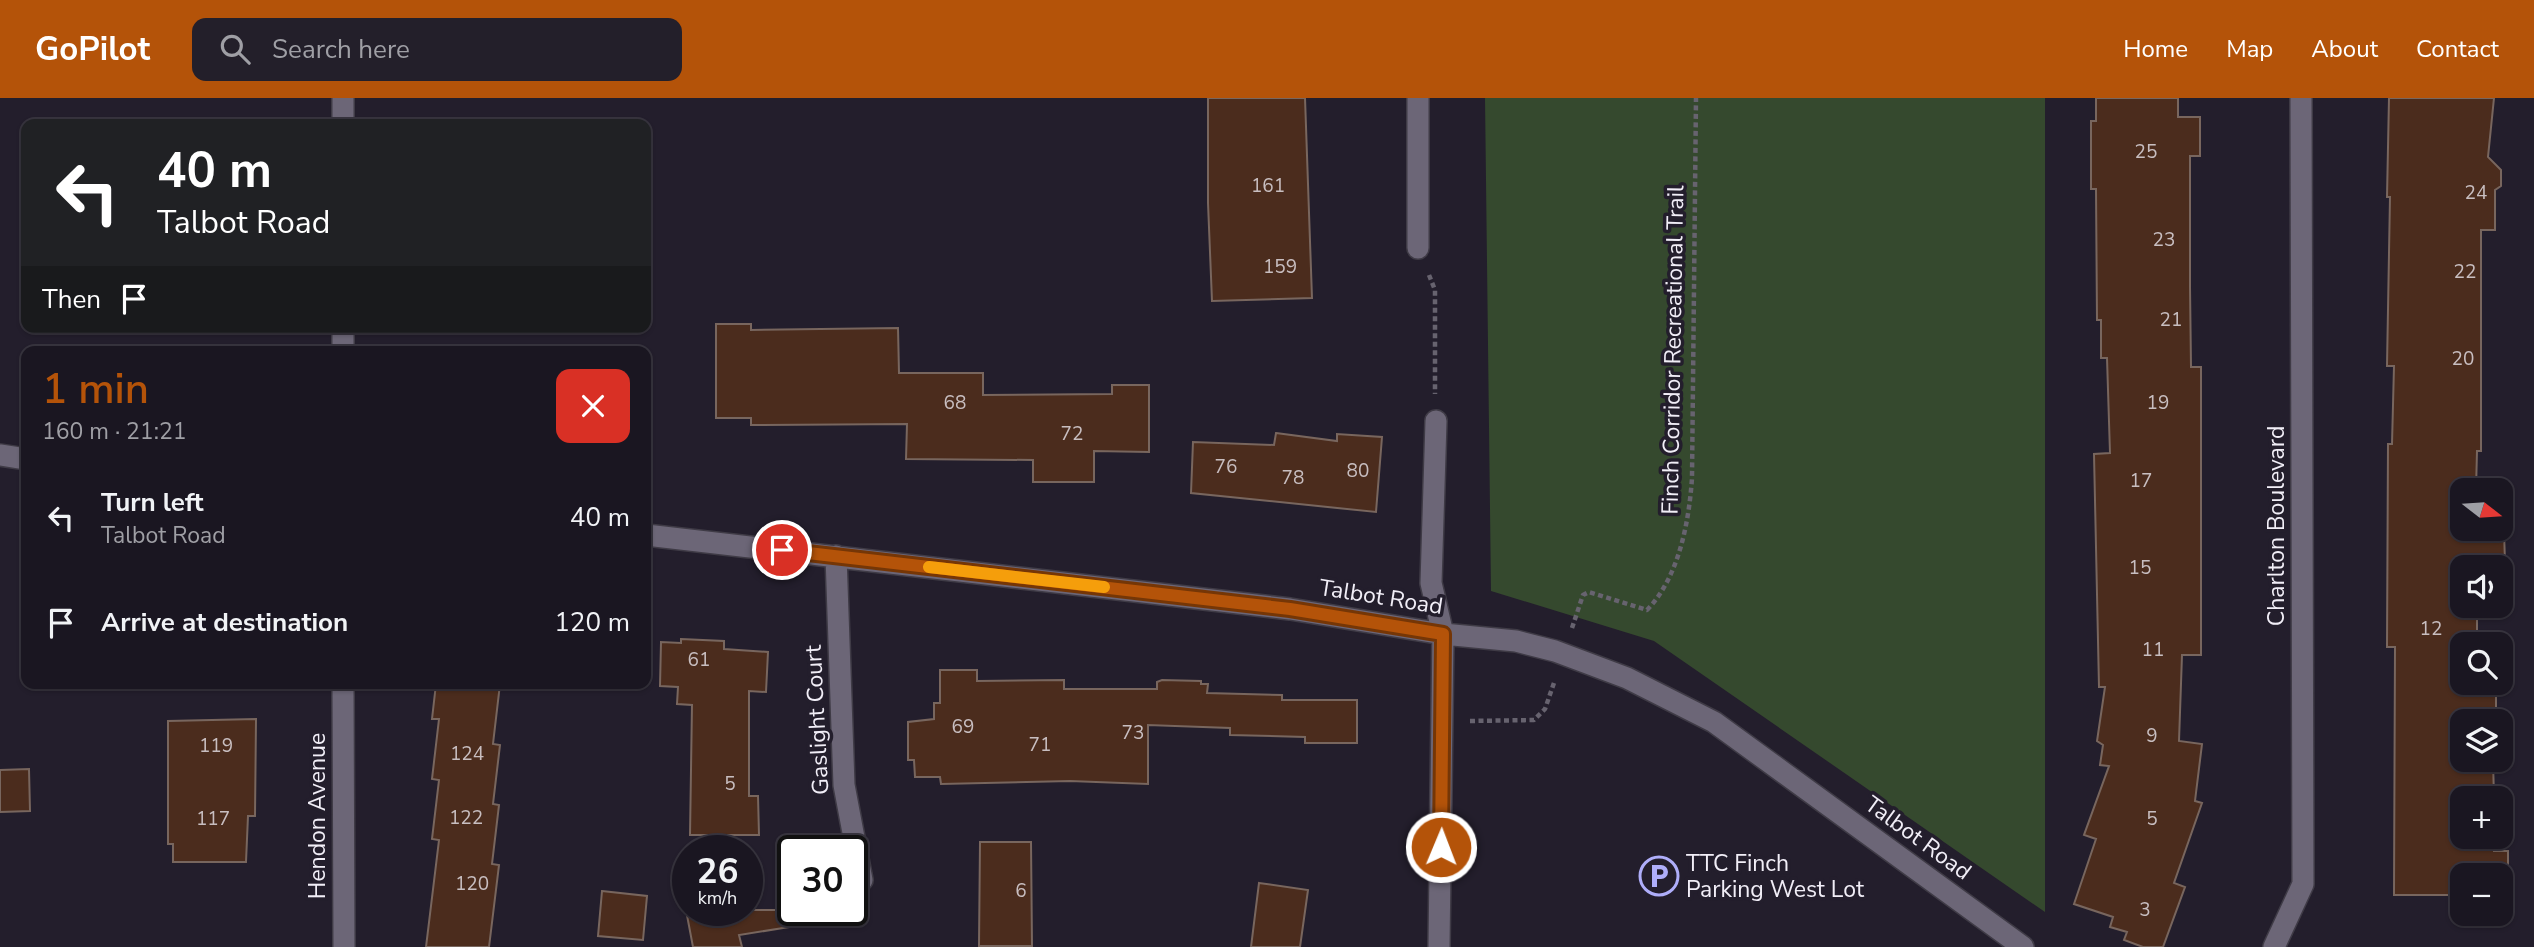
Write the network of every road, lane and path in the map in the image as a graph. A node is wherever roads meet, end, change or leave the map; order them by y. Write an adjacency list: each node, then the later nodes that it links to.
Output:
1 (343, 98): 5 (street)
2 (1418, 98): 6 (street)
3 (1696, 98): 13 (path, Finch Corridor Recreational Trail)
4 (2301, 98): 21 (street, Charlton Boulevard)
5 (343, 119)
6 (1418, 248): 7 (path)
7 (1436, 421): 12 (street)
8 (0, 455): 9 (street)
9 (21, 457)
10 (651, 536): 11 (street, Talbot Road)
11 (836, 556): 12 (street, Talbot Road); 17 (street, Gaslight Court)
12 (1443, 634): 16 (street); 20 (street, Talbot Road)
13 (1570, 634)
14 (1556, 676): 16 (path)
15 (344, 689): 18 (street, Hendon Avenue)
16 (1443, 722): 19 (street)
17 (853, 835)
18 (344, 947)
19 (1438, 947)
20 (2023, 947)
21 (2274, 947)

